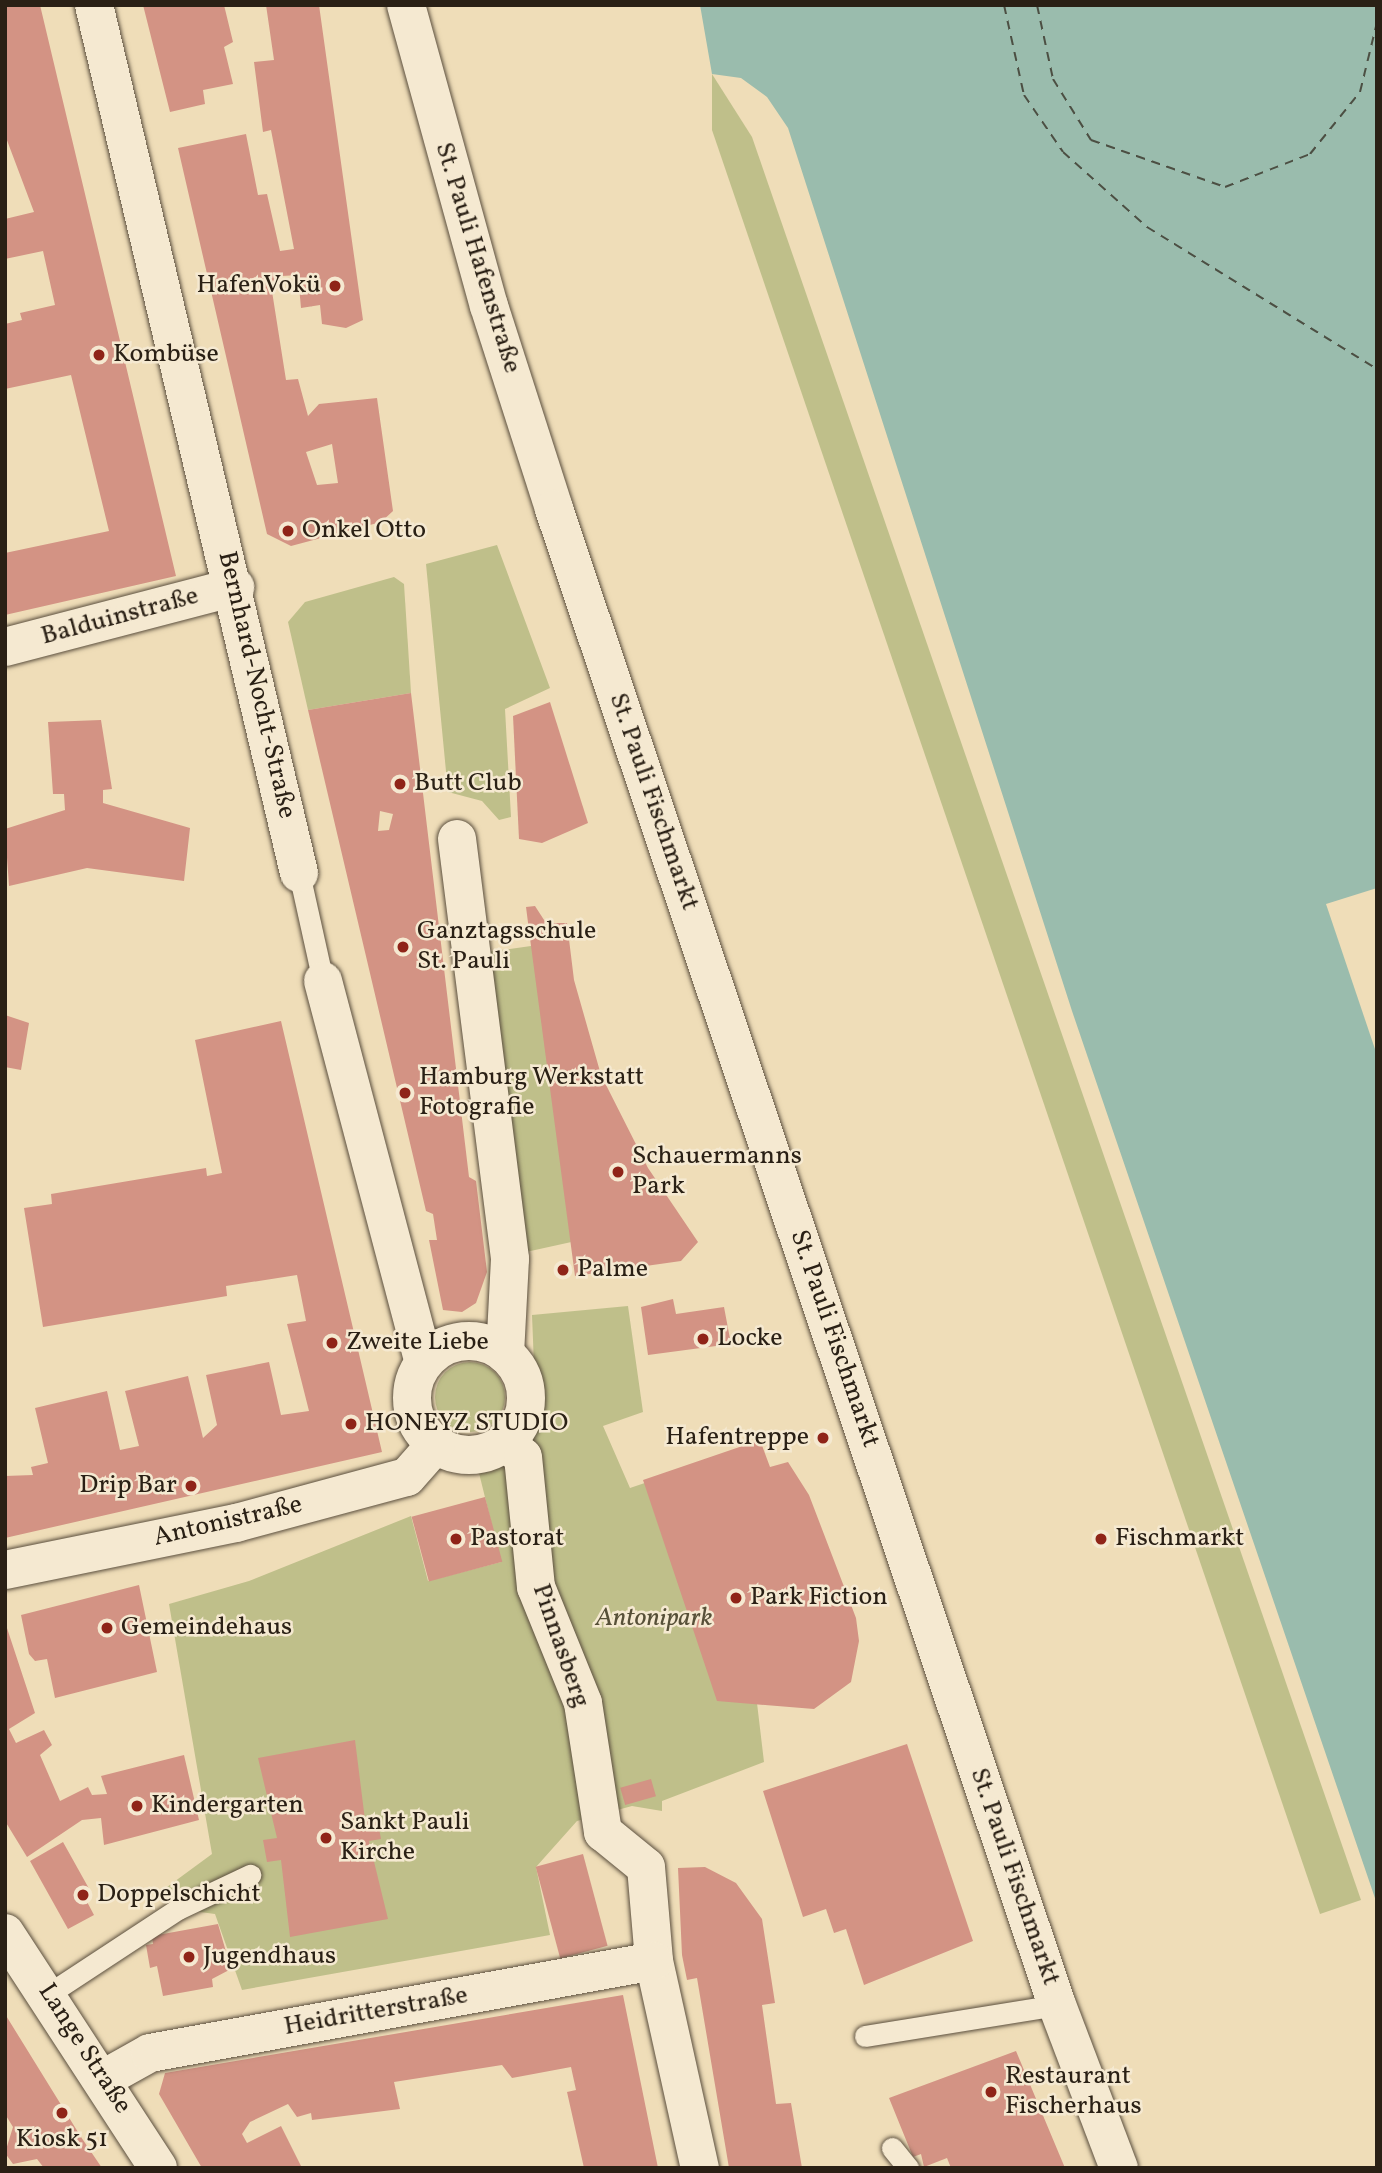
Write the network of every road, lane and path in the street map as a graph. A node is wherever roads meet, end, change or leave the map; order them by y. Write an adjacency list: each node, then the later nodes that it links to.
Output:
1 (94, 5): 4 (street, Bernhard-Nocht-Straße)
2 (405, 5): 3 (street, St. Pauli Hafenstraße)
3 (554, 509): 18 (street, St. Pauli Fischmarkt)
4 (235, 587): 5 (street, Balduinstraße); 7 (street, Bernhard-Nocht-Straße)
5 (5, 648)
6 (457, 839): 9 (street)
7 (299, 873): 8 (lane, Bernhard-Nocht-Straße)
8 (323, 981): 10 (street, Bernhard-Nocht-Straße)
9 (505, 1354): 10 (street); 11 (street)
10 (424, 1362): 12 (street)
11 (505, 1442): 12 (street); 16 (street, Pinnasberg)
12 (436, 1444): 13 (street, Antonistraße)
13 (5, 1570)
14 (250, 1875): 17 (lane)
15 (6, 1934): 17 (street, Lange Straße)
16 (654, 1961): 20 (street, Heidritterstraße); 23 (street, Pinnasberg)
17 (50, 1993): 20 (street, Lange Straße)
18 (1057, 2004): 19 (lane); 25 (street, St. Pauli Fischmarkt)
19 (865, 2036)
20 (105, 2078): 22 (street, Lange Straße)
21 (892, 2148): 24 (lane)
22 (158, 2168)
23 (700, 2168)
24 (908, 2168)
25 (1119, 2168)

